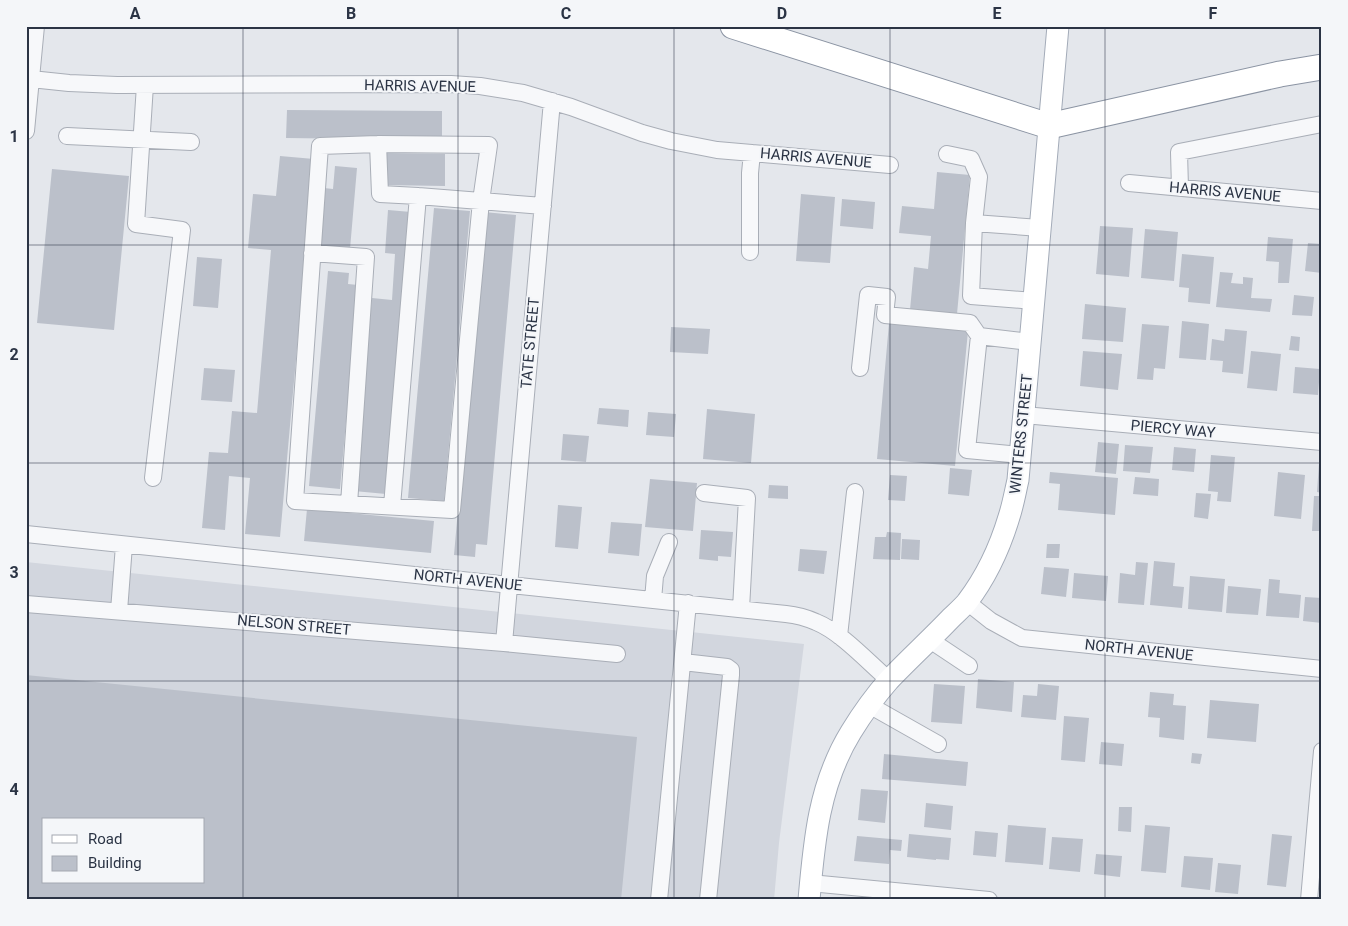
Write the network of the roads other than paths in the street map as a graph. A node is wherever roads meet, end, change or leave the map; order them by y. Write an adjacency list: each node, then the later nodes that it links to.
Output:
1 (36, 26): 5 (street)
2 (733, 26): 9 (highway)
3 (1058, 26): 9 (main road, WINTERS STREET)
4 (1322, 67): 9 (highway)
5 (31, 79): 6 (street, HARRIS AVENUE); 10 (street)
6 (145, 85): 7 (street, HARRIS AVENUE); 12 (street)
7 (552, 101): 15 (street, HARRIS AVENUE); 23 (street, TATE STREET)
8 (1322, 124): 19 (street)
9 (1049, 126): 25 (main road, WINTERS STREET)
10 (26, 131)
11 (67, 136): 12 (street)
12 (142, 140): 13 (street); 35 (street)
13 (191, 142)
14 (378, 144): 20 (street); 21 (street); 27 (street)
15 (752, 153): 17 (street, HARRIS AVENUE); 26 (street)
16 (947, 154): 24 (street)
17 (890, 165)
18 (1129, 182): 19 (street, HARRIS AVENUE)
19 (1180, 188): 22 (street, HARRIS AVENUE)
20 (418, 196): 21 (street); 39 (street)
21 (481, 201): 23 (street); 39 (street)
22 (1322, 201)
23 (543, 206): 43 (street, TATE STREET)
24 (974, 223): 25 (street); 28 (street)
25 (1040, 228): 28 (main road, WINTERS STREET)
26 (750, 252)
27 (312, 253): 38 (street); 38 (street)
28 (1034, 301): 30 (main road, WINTERS STREET)
29 (979, 336): 30 (street); 31 (street); 34 (street)
30 (1030, 342): 32 (main road, WINTERS STREET)
31 (860, 368)
32 (1024, 415): 33 (street, PIERCY WAY); 34 (main road, WINTERS STREET)
33 (1322, 442)
34 (1020, 454): 45 (main road, WINTERS STREET)
35 (153, 478)
36 (856, 492): 50 (street)
37 (704, 493): 48 (street)
38 (349, 504): 39 (street)
39 (392, 506)
40 (26, 534): 42 (street, NORTH AVENUE)
41 (669, 542): 44 (street)
42 (124, 545): 43 (street, NORTH AVENUE); 49 (street)
43 (508, 584): 44 (street, NORTH AVENUE); 52 (street)
44 (653, 600): 46 (street, NORTH AVENUE)
45 (967, 602): 51 (main road, WINTERS STREET); 56 (street, NORTH AVENUE)
46 (688, 603): 48 (street, NORTH AVENUE); 54 (street)
47 (26, 604): 49 (street, NELSON STREET)
48 (741, 609): 50 (street, NORTH AVENUE)
49 (119, 611): 52 (street, NELSON STREET)
50 (839, 636): 57 (street, NORTH AVENUE)
51 (930, 640): 55 (street); 57 (main road, WINTERS STREET)
52 (504, 643): 53 (street, NELSON STREET)
53 (617, 654)
54 (683, 662): 62 (street); 63 (street)
55 (969, 666)
56 (1322, 669)
57 (889, 680): 58 (main road, WINTERS STREET)
58 (869, 705): 59 (street); 61 (main road, WINTERS STREET)
59 (938, 744)
60 (1322, 751): 65 (street)
61 (810, 891): 64 (street)
62 (658, 900)
63 (708, 900)
64 (989, 900)
65 (1309, 900)

